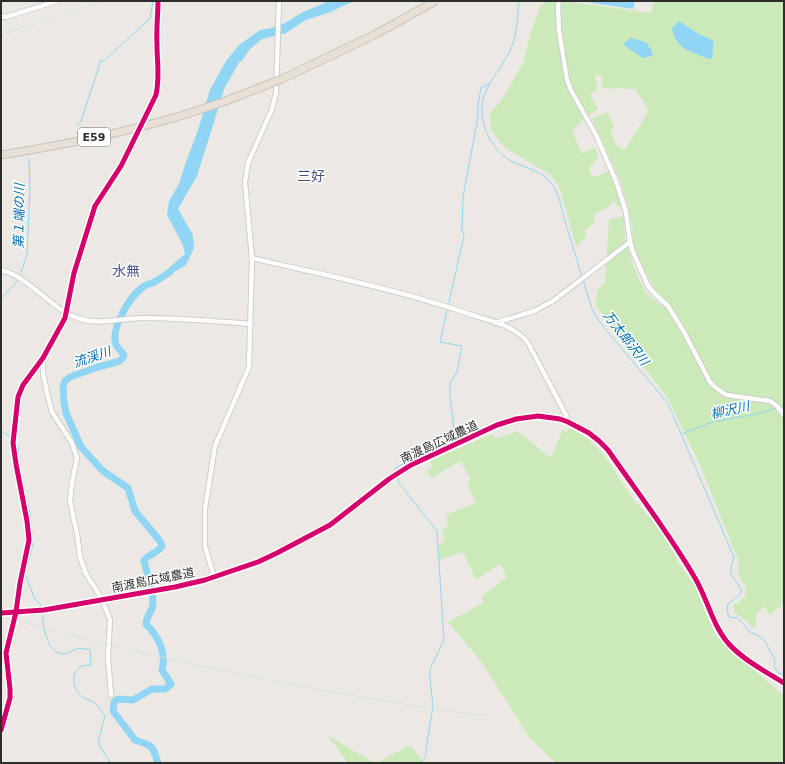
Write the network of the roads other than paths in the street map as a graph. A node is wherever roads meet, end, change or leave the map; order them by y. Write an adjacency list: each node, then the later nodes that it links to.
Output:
1 (57, 1): 6 (street)
2 (158, 1): 8 (street)
3 (279, 1): 12 (street)
4 (435, 1): 10 (highway, E59, bridge)
5 (559, 1): 11 (street)
6 (50, 2): 7 (street)
7 (1, 16)
8 (146, 115)
9 (135, 138): 14 (street)
10 (1, 155)
11 (630, 242): 15 (street); 18 (street)
12 (252, 258): 15 (street); 16 (street)
13 (1, 270): 14 (street)
14 (66, 313): 16 (street); 17 (street)
15 (495, 323): 19 (street)
16 (251, 324): 20 (street)
17 (43, 358): 21 (street); 22 (street)
18 (784, 415)
19 (568, 422): 20 (street, 南渡島広域農道); 24 (street, 南渡島広域農道)
20 (214, 577): 21 (street, 南渡島広域農道)
21 (102, 600): 22 (street, 南渡島広域農道); 25 (street)
22 (16, 612): 23 (street, 南渡島広域農道); 26 (street)
23 (1, 613)
24 (784, 684)
25 (111, 695)
26 (1, 730)

